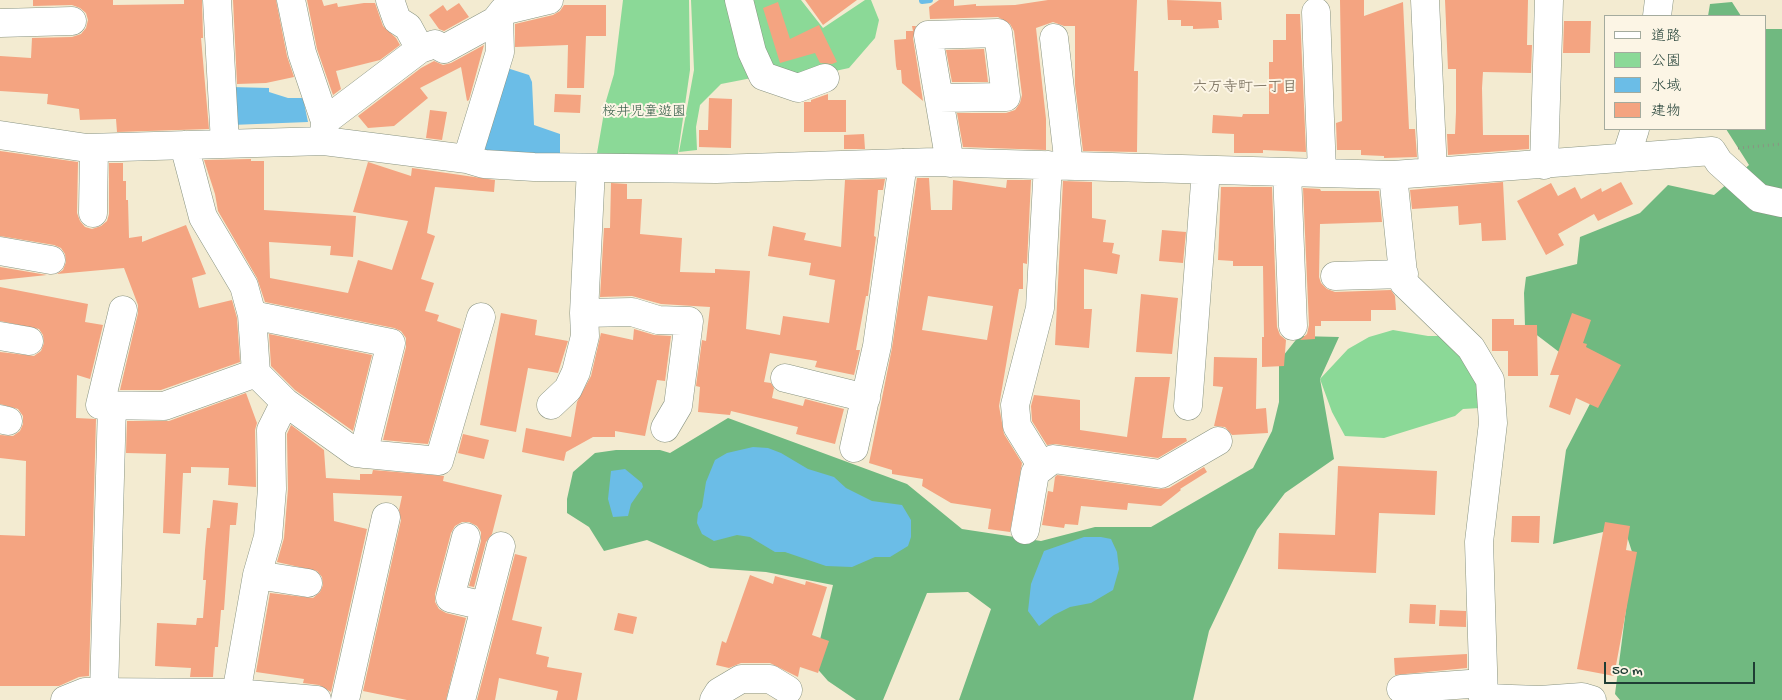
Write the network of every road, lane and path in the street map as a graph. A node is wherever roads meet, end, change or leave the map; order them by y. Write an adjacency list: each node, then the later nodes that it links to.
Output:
1 (216, 0): 21 (street)
2 (291, 0): 19 (street)
3 (390, 0): 15 (street)
4 (549, 0): 11 (street)
5 (739, 0): 16 (street)
6 (1424, 0): 35 (street)
7 (1549, 0): 30 (street)
8 (1660, 0): 10 (street)
9 (1314, 4): 36 (street)
10 (1657, 15)
11 (498, 16): 15 (street); 27 (street)
12 (73, 20): 13 (street)
13 (0, 23)
14 (1054, 38): 31 (street)
15 (420, 49): 19 (street)
16 (825, 78)
17 (939, 98): 29 (street)
18 (1634, 130): 26 (street)
19 (324, 131): 21 (street); 27 (street)
20 (0, 135): 24 (street)
21 (225, 143): 23 (street)
22 (1782, 144): 25 (path)
23 (184, 145): 24 (street); 46 (street)
24 (94, 148): 39 (street)
25 (1712, 151): 26 (street); 38 (street)
26 (1626, 157): 30 (street)
27 (466, 159): 32 (street)
28 (903, 163): 29 (street); 32 (street); 53 (street)
29 (950, 163): 31 (street)
30 (1544, 164): 35 (street)
31 (1058, 166): 33 (street); 62 (street)
32 (591, 168): 45 (street)
33 (1206, 170): 34 (street); 57 (street)
34 (1286, 172): 36 (street); 48 (street)
35 (1433, 172): 37 (street)
36 (1322, 173): 37 (street)
37 (1393, 175): 42 (street)
38 (1782, 203)
39 (93, 213)
40 (0, 251): 41 (street)
41 (51, 260)
42 (1404, 274): 43 (street); 73 (street)
43 (1335, 276)
44 (123, 310): 55 (street)
45 (584, 313): 56 (street); 58 (street)
46 (252, 315): 51 (street); 61 (street)
47 (481, 317): 61 (street)
48 (1294, 326)
49 (0, 336): 50 (street)
50 (29, 341)
51 (256, 372): 54 (street); 55 (street)
52 (785, 378): 53 (street)
53 (866, 398): 60 (street)
54 (286, 402): 61 (street); 67 (street)
55 (112, 405): 72 (street)
56 (550, 405)
57 (1188, 406)
58 (665, 428)
59 (1218, 440): 62 (street)
60 (854, 448)
61 (363, 454)
62 (1042, 465): 64 (street)
63 (386, 517): 77 (street)
64 (1025, 530)
65 (466, 537): 69 (street)
66 (501, 546): 69 (street)
67 (257, 575): 68 (street); 74 (street)
68 (308, 583)
69 (485, 606): 78 (street)
70 (1401, 689): 73 (street)
71 (788, 690): 79 (street)
72 (104, 692): 74 (street); 75 (street)
73 (1483, 694): 80 (street)
74 (236, 696): 76 (street)
75 (66, 700)
76 (317, 700)
77 (345, 700)
78 (461, 700)
79 (714, 700)
80 (1592, 700)

